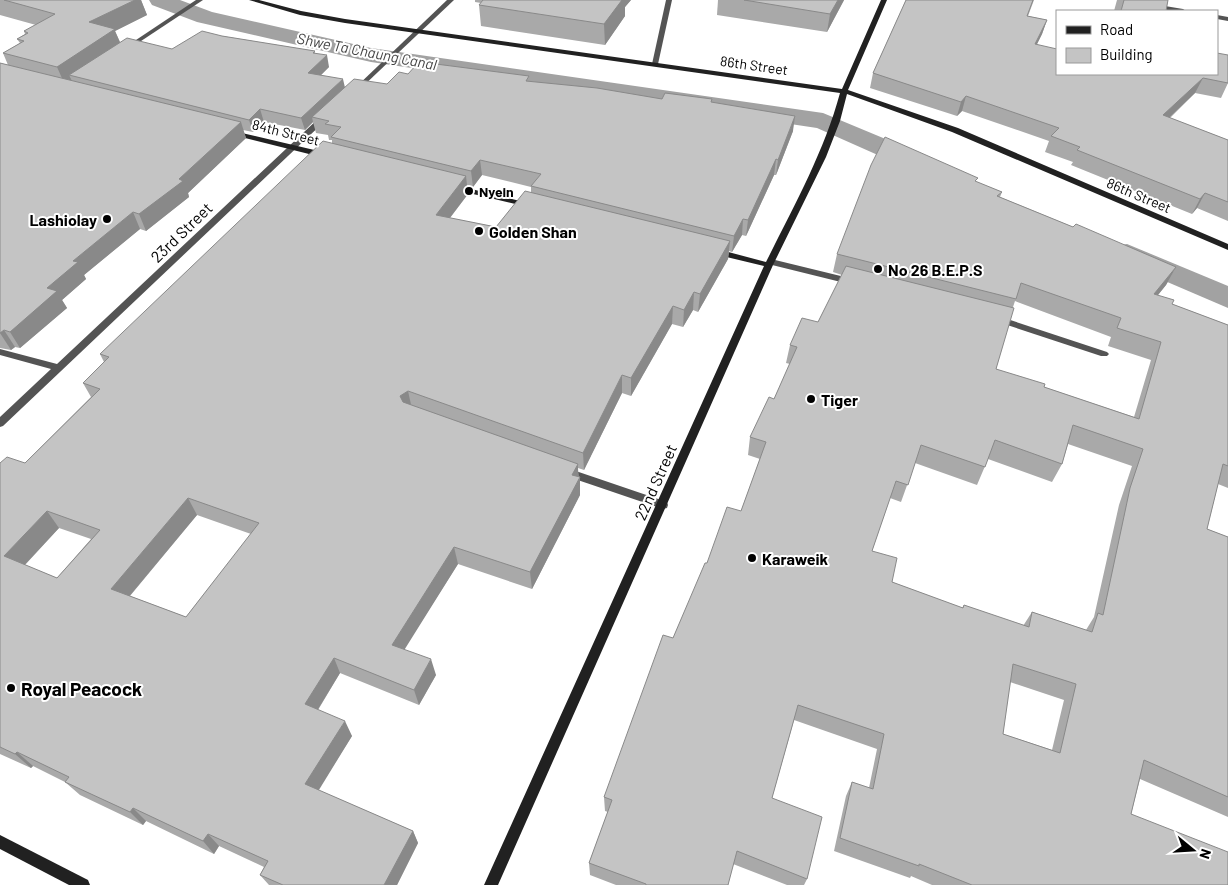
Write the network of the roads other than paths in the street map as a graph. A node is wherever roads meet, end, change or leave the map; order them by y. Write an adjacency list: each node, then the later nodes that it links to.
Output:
1 (252, 0): 8 (street, 86th Street)
2 (451, 0): 8 (street)
3 (669, 0): 10 (street)
4 (884, 0): 11 (street, 22nd Street)
5 (198, 1): 9 (street)
6 (1149, 6): 7 (street)
7 (1176, 10)
8 (418, 31): 10 (street, 86th Street); 12 (street)
9 (122, 52)
10 (655, 64): 11 (street, 86th Street)
11 (844, 91): 19 (street, 86th Street); 21 (street, 22nd Street)
12 (349, 96)
13 (328, 115): 15 (street, 23rd Street)
14 (228, 131): 15 (street, 84th Street)
15 (292, 147): 16 (street, 84th Street); 26 (street, 23rd Street)
16 (330, 156)
17 (444, 185): 18 (street)
18 (540, 208)
19 (1228, 247)
20 (712, 251): 21 (street)
21 (770, 264): 22 (street); 29 (street, 22nd Street)
22 (861, 284)
23 (990, 317): 25 (street)
24 (0, 352): 26 (street)
25 (1104, 354)
26 (59, 368): 27 (street, 23rd Street)
27 (0, 423)
28 (554, 467): 29 (street)
29 (663, 504): 32 (street, 22nd Street)
30 (0, 842): 31 (street)
31 (82, 885)
32 (491, 885)

